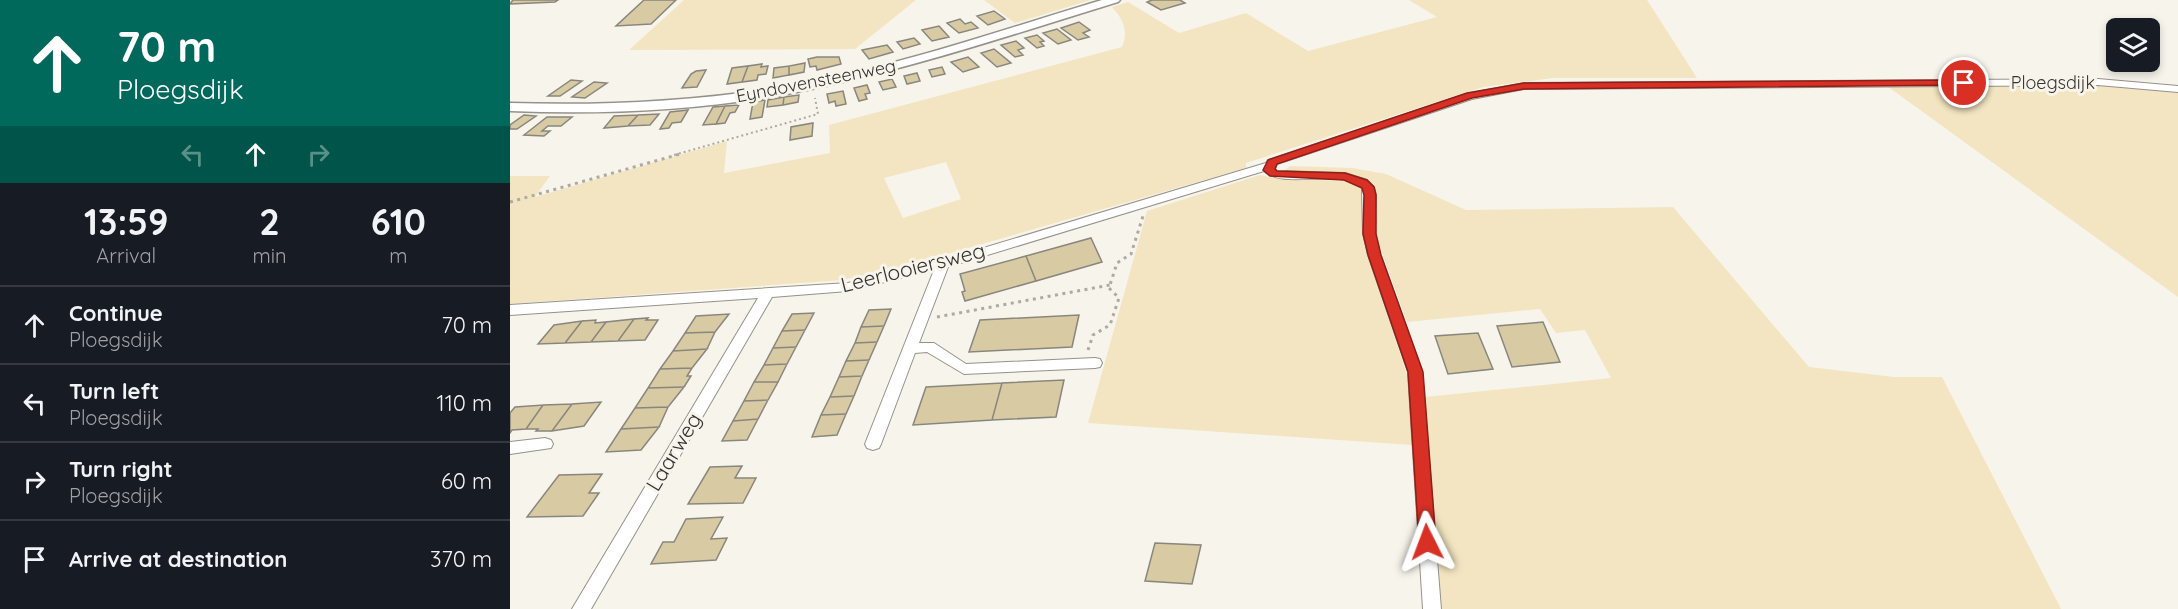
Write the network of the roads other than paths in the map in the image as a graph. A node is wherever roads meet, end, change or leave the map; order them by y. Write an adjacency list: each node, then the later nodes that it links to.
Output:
1 (1114, 0): 3 (street, Eyndovensteenweg)
2 (2178, 89): 4 (street, Ploegsdijk)
3 (510, 107)
4 (1269, 166): 5 (street, Leerlooiersweg); 14 (street)
5 (943, 264): 6 (street, Leerlooiersweg); 8 (street)
6 (767, 294): 7 (street, Leerlooiersweg); 13 (street, Laarweg)
7 (510, 310)
8 (910, 348): 9 (street); 11 (street)
9 (1089, 363)
10 (545, 444): 12 (street)
11 (873, 444)
12 (510, 448)
13 (581, 609)
14 (1432, 609)

